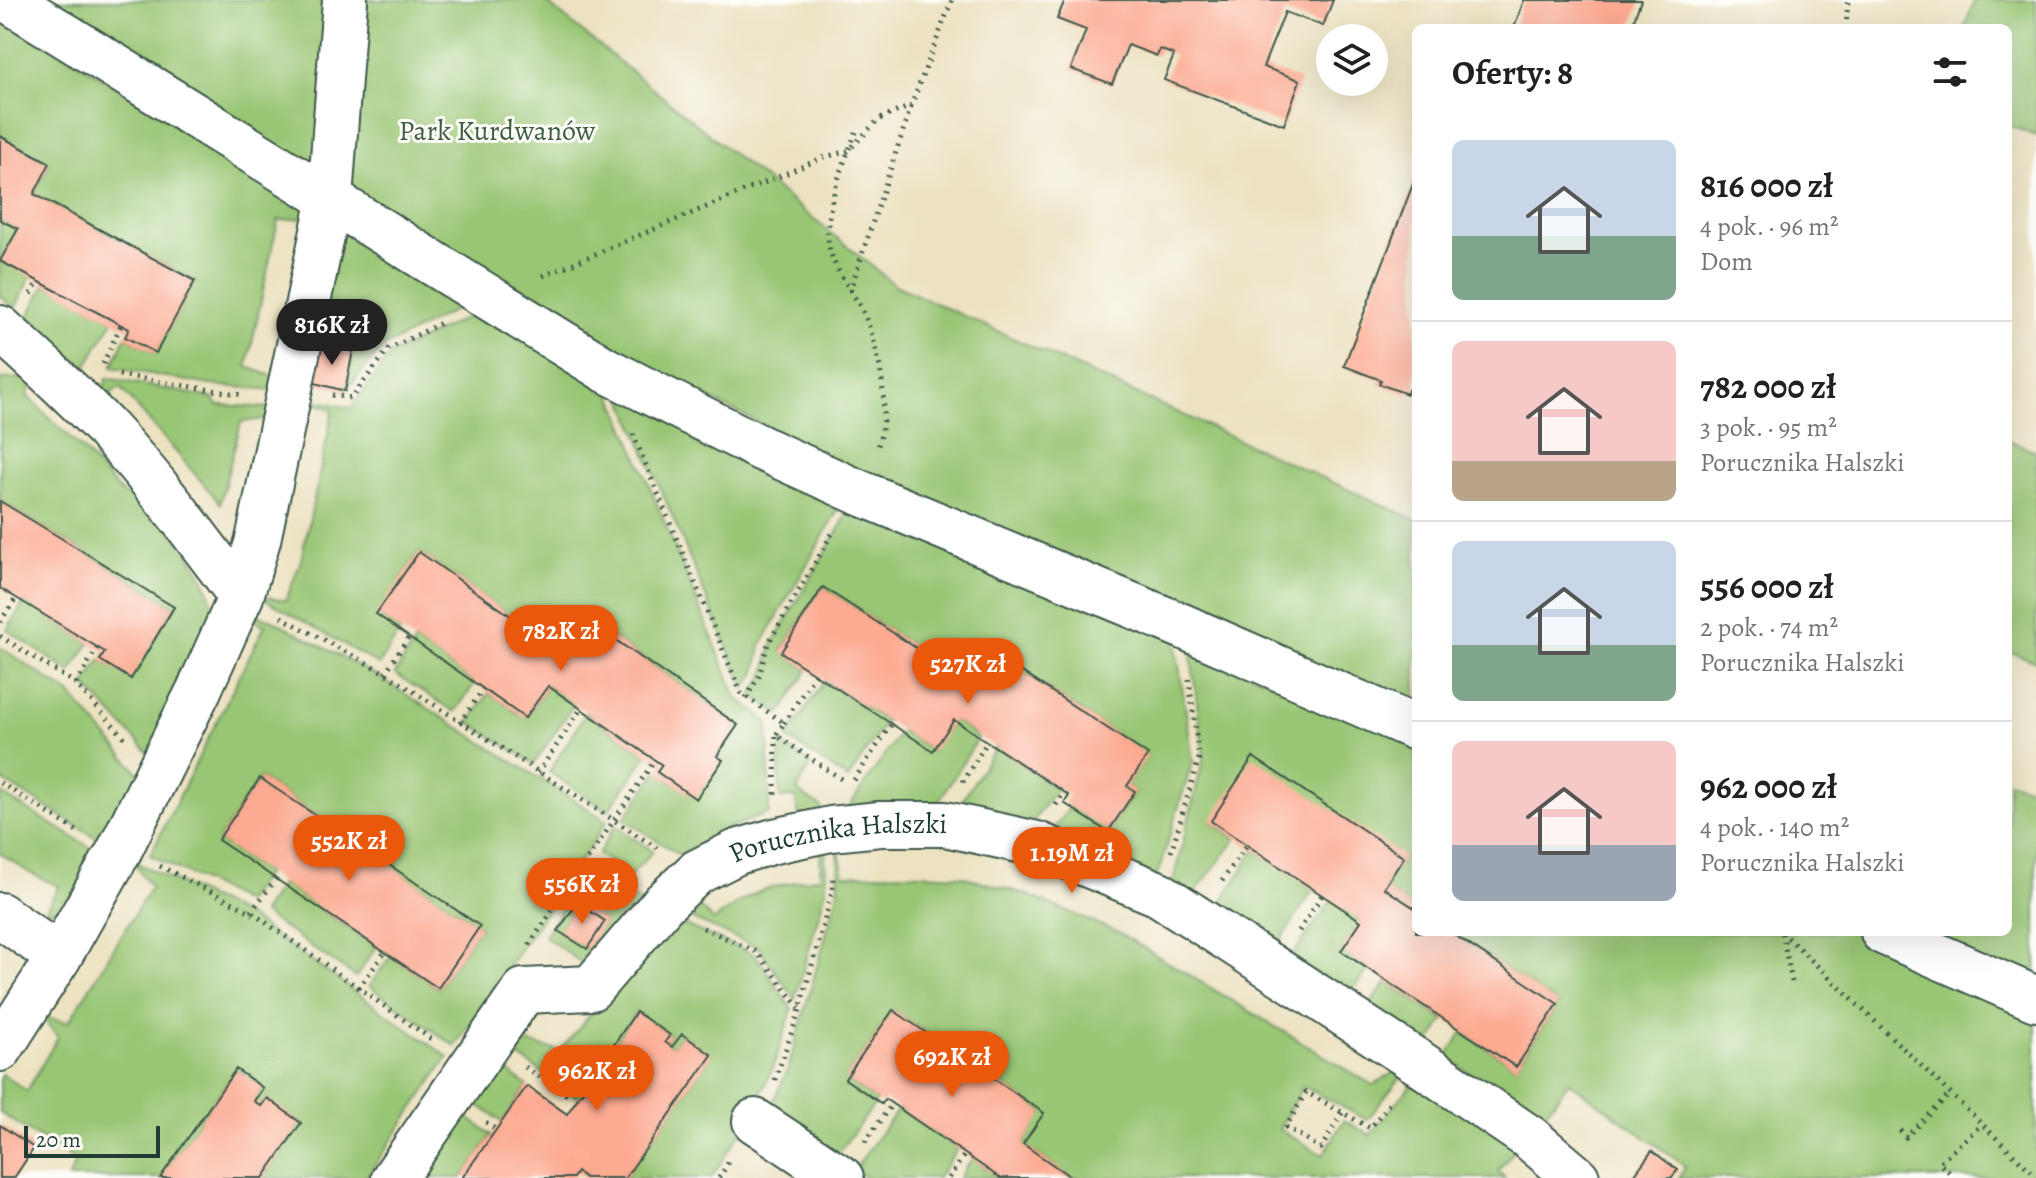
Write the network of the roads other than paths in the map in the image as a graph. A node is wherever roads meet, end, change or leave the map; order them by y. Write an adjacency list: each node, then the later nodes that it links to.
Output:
1 (8, 0): 3 (street)
2 (345, 0): 3 (street)
3 (330, 198): 5 (street); 6 (street)
4 (0, 328): 5 (street)
5 (241, 596): 9 (street)
6 (1412, 726)
7 (0, 915): 9 (street)
8 (1892, 936): 10 (street)
9 (59, 957): 11 (street)
10 (2036, 999)
11 (0, 1049)
12 (755, 1121): 14 (street)
13 (394, 1178): 15 (street, Porucznika Halszki)
14 (841, 1178)
15 (1577, 1178)

